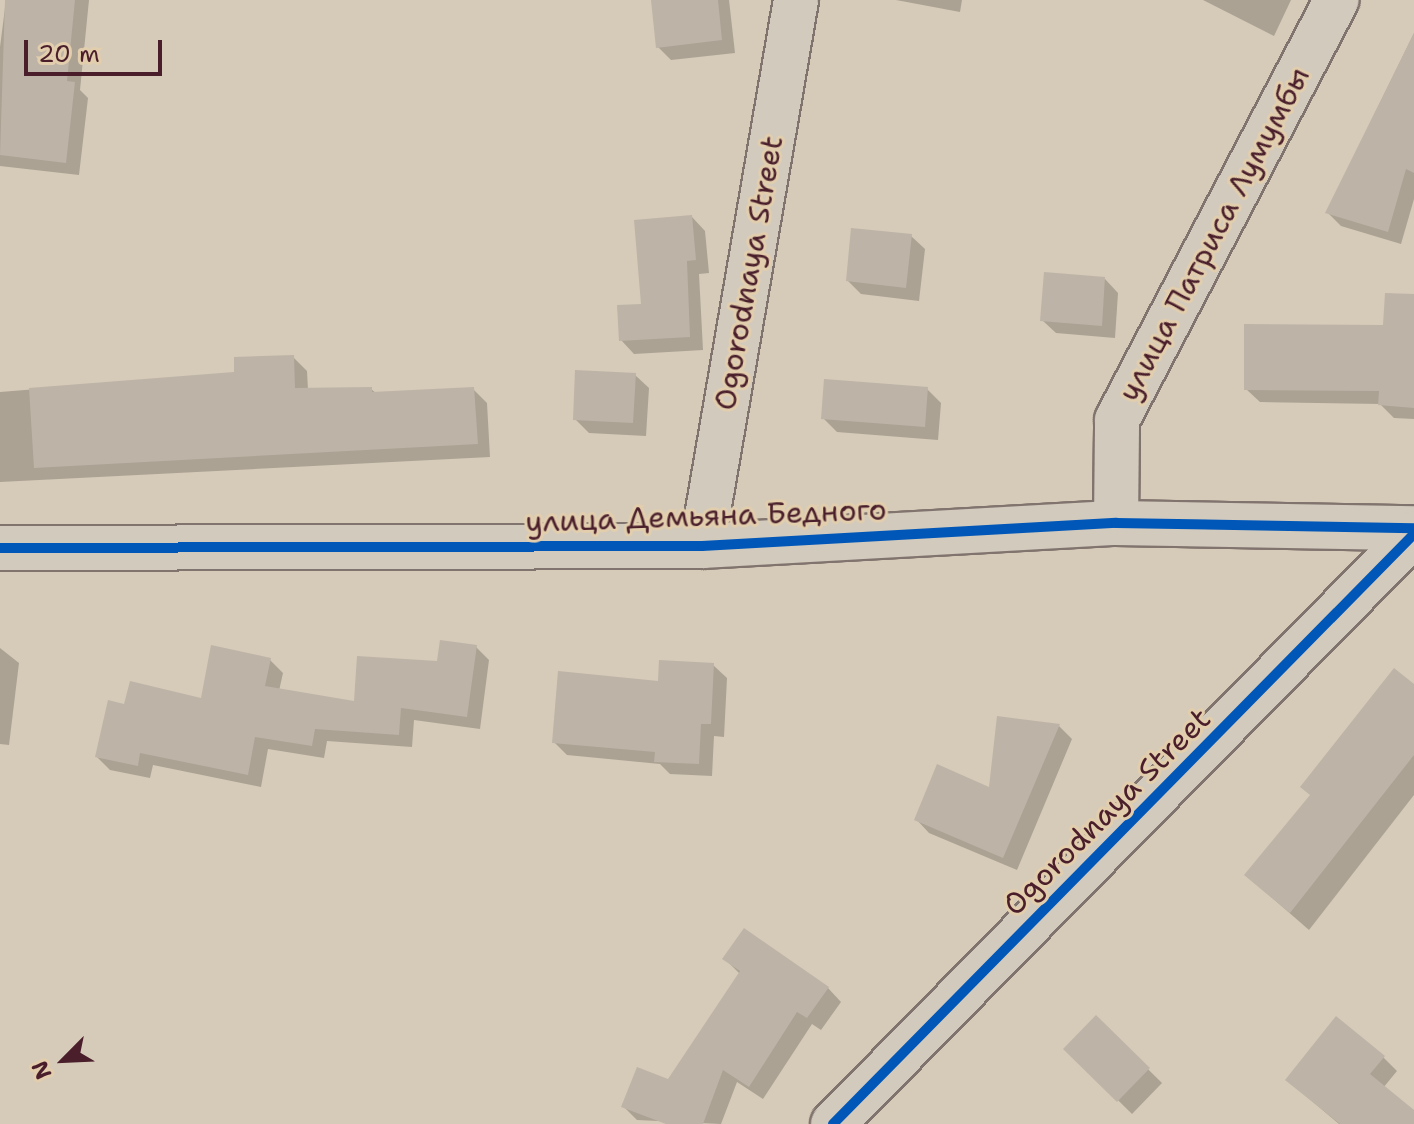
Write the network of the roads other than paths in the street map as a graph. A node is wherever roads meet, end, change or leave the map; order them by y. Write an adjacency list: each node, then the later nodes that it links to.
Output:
1 (796, 0): 6 (street, Ogorodnaya Street)
2 (1337, 0): 3 (street, улица Патриса Лумумбы)
3 (1116, 523): 4 (street, улица Демьяна Бедного); 6 (street, улица Демьяна Бедного)
4 (1414, 528)
5 (1414, 534): 8 (street, Ogorodnaya Street)
6 (702, 546): 7 (street, улица Демьяна Бедного)
7 (0, 548)
8 (833, 1124)

